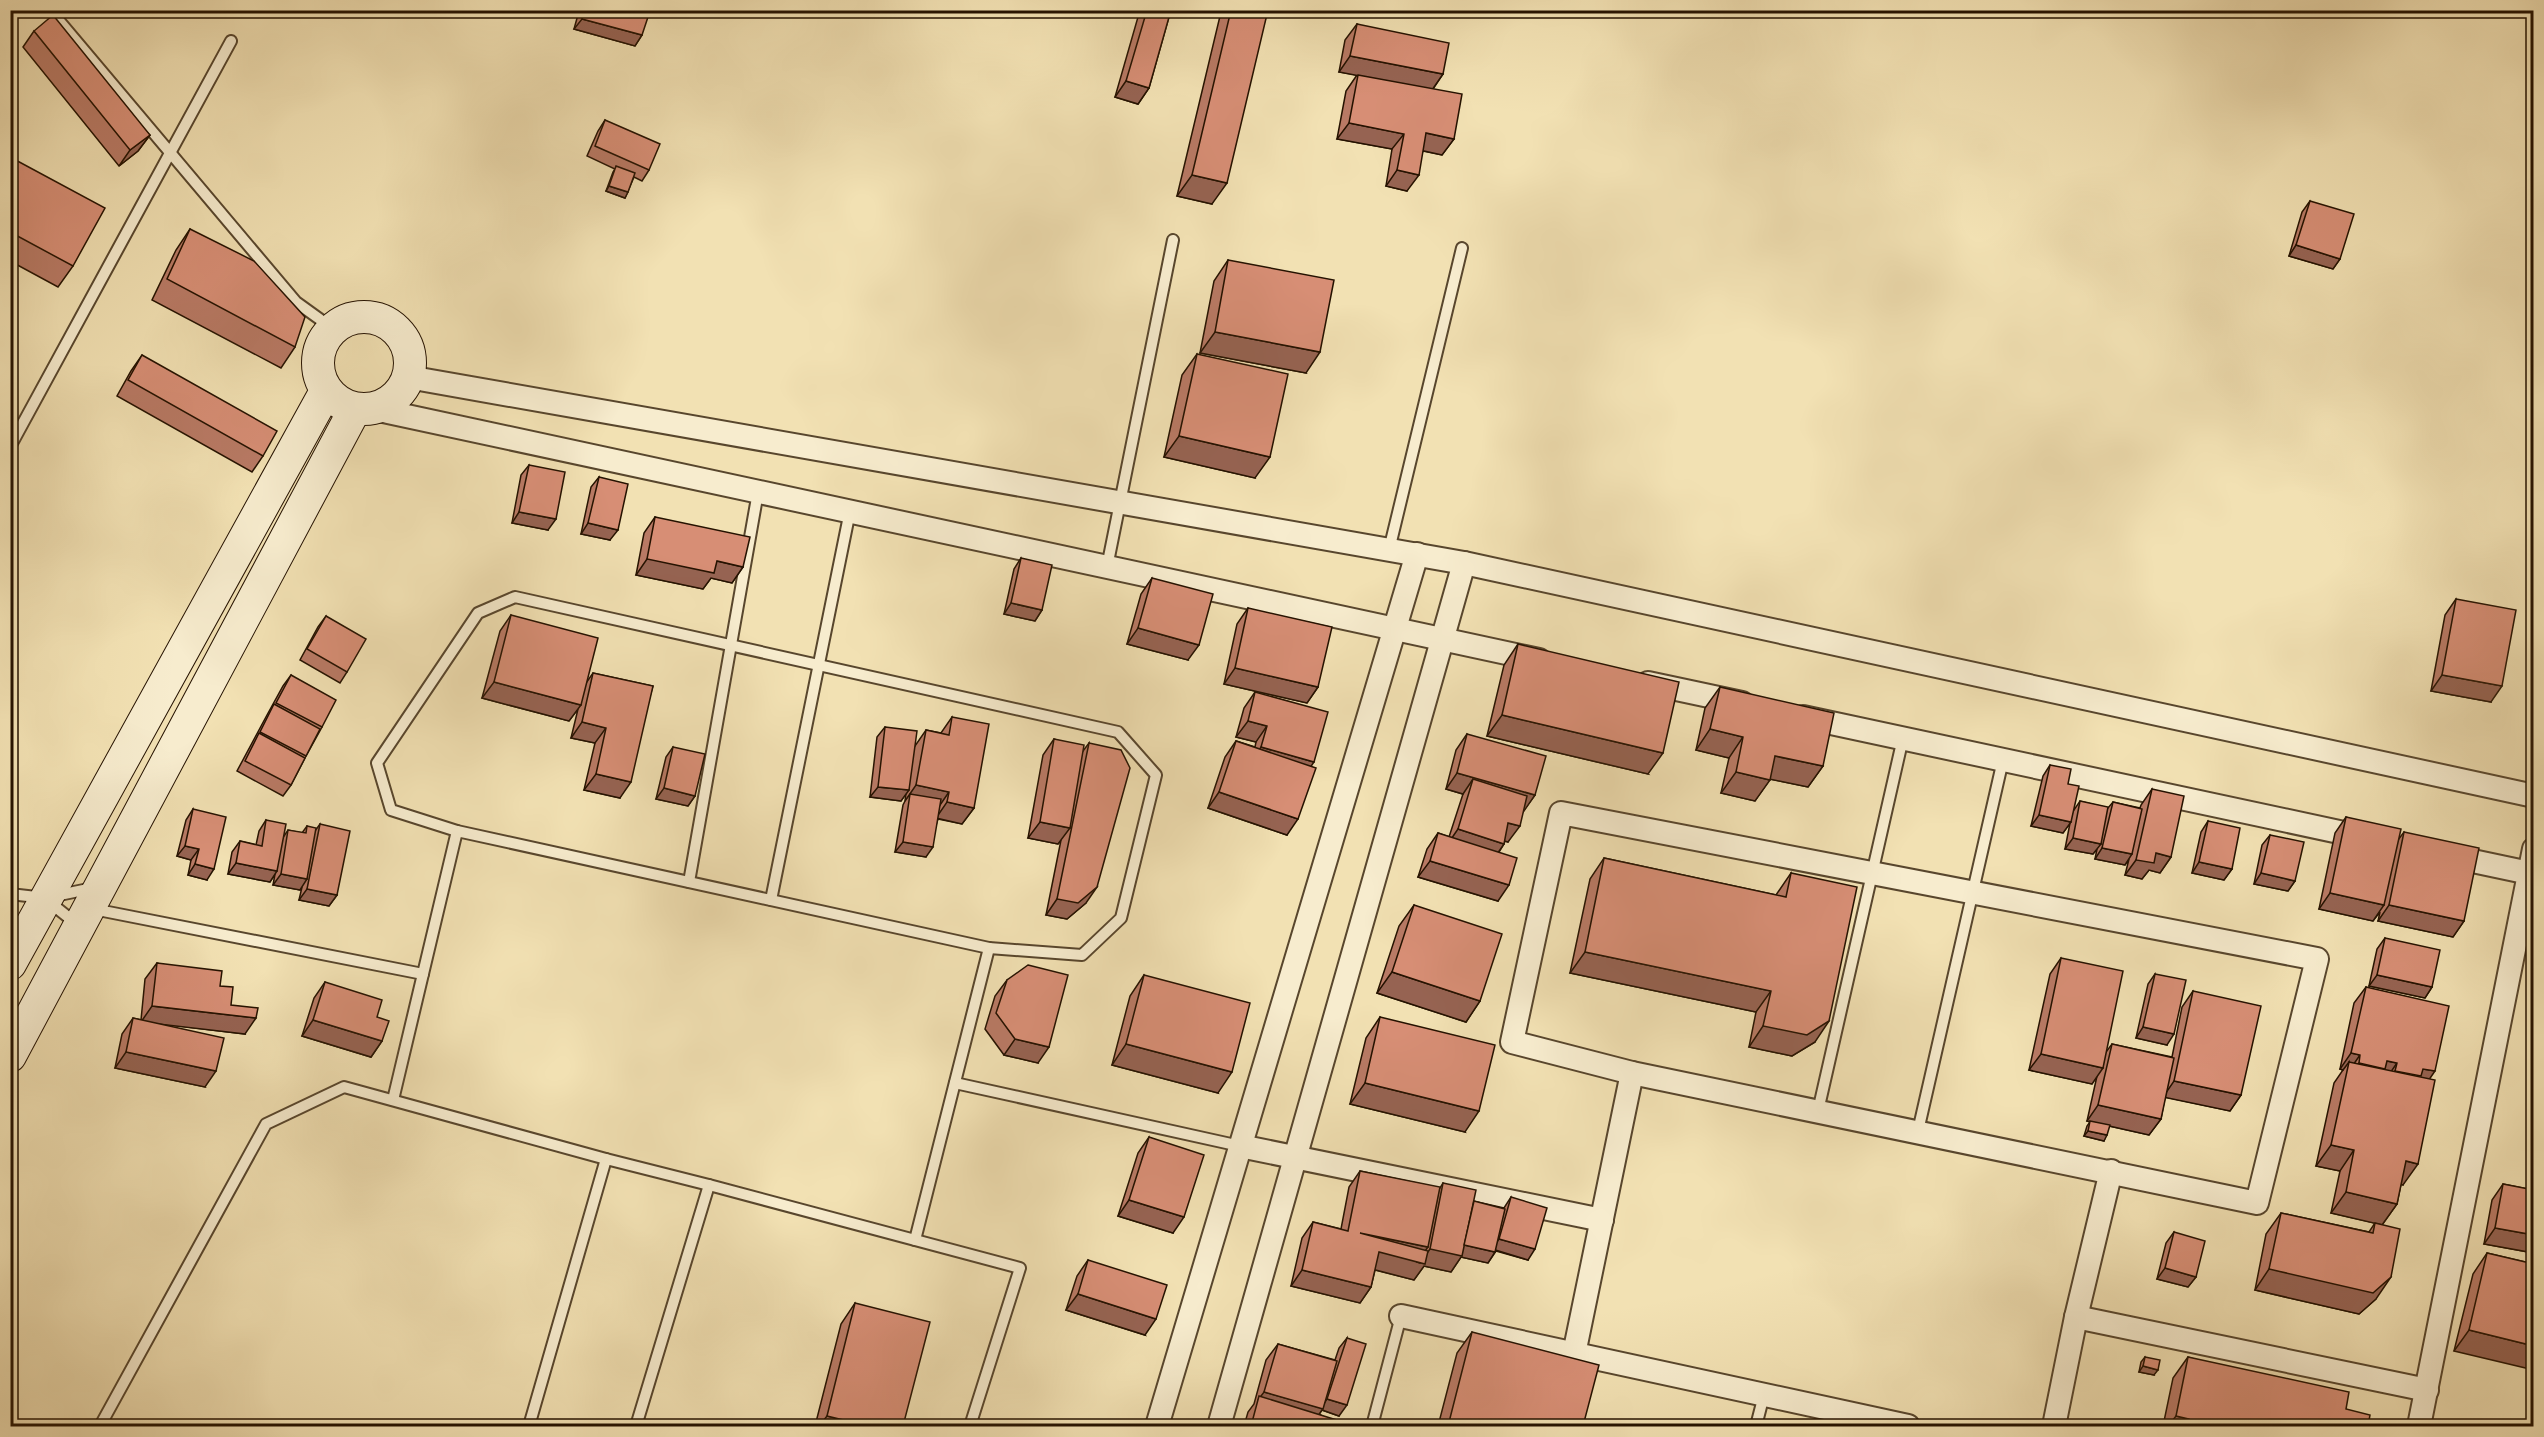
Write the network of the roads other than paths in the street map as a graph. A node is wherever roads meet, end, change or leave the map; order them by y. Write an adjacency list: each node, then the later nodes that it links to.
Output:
1 (50, 10): 3 (lane)
2 (231, 41): 3 (lane)
3 (170, 153): 6 (lane); 10 (lane)
4 (1173, 240): 12 (lane)
5 (1462, 248): 14 (lane)
6 (332, 328): 7 (street); 8 (street)
7 (408, 377): 9 (street); 12 (street)
8 (326, 391): 9 (street); 36 (street)
9 (364, 409): 11 (street); 38 (street)
10 (10, 447)
11 (759, 492): 13 (street); 20 (lane)
12 (1120, 502): 14 (street); 17 (lane)
13 (850, 511): 17 (street); 22 (lane)
14 (1389, 549): 15 (street)
15 (1417, 554): 16 (street); 18 (street)
16 (1464, 562): 19 (street); 26 (street)
17 (1107, 567): 18 (street)
18 (1394, 629): 19 (street); 48 (street)
19 (1444, 639): 21 (street); 49 (street)
20 (731, 646): 22 (lane); 27 (lane); 33 (lane)
21 (1559, 664)
22 (819, 665): 37 (lane); 39 (lane)
23 (1628, 679): 24 (street)
24 (1903, 738): 25 (street); 31 (lane)
25 (2003, 760): 28 (street); 34 (lane)
26 (2534, 796)
27 (457, 831): 33 (lane); 41 (lane)
28 (2389, 843)
29 (2534, 849): 32 (street)
30 (2424, 850): 32 (street)
31 (1872, 873): 34 (street); 43 (street); 46 (lane)
32 (2531, 873): 58 (street)
33 (689, 882): 37 (lane)
34 (1973, 893): 47 (lane); 51 (street)
35 (10, 894): 36 (lane)
36 (45, 898): 38 (lane); 38 (lane); 40 (street)
37 (771, 900): 39 (lane)
38 (88, 907): 41 (lane); 42 (street)
39 (989, 948): 44 (lane)
40 (10, 964)
41 (423, 974): 45 (lane)
42 (10, 1056)
43 (1632, 1073): 46 (street); 53 (street)
44 (955, 1083): 48 (lane); 54 (lane)
45 (393, 1100): 50 (lane); 61 (lane)
46 (1818, 1111): 47 (street)
47 (1918, 1131): 51 (street)
48 (1240, 1146): 49 (street); 65 (street)
49 (1296, 1157): 53 (street); 66 (street)
50 (606, 1159): 52 (lane); 62 (lane)
51 (2111, 1171): 56 (street)
52 (709, 1185): 54 (lane); 63 (lane)
53 (1602, 1220): 57 (street)
54 (915, 1240): 64 (lane)
55 (1401, 1316): 57 (street); 67 (lane)
56 (2076, 1317): 58 (street); 70 (street)
57 (1574, 1354): 59 (street)
58 (2427, 1390): 71 (street)
59 (1764, 1395): 60 (street); 68 (lane)
60 (1863, 1422): 69 (street)
61 (100, 1426)
62 (529, 1426)
63 (636, 1426)
64 (970, 1426)
65 (1157, 1426)
66 (1219, 1426)
67 (1372, 1426)
68 (1756, 1426)
69 (1908, 1426)
70 (2054, 1426)
71 (2420, 1426)

